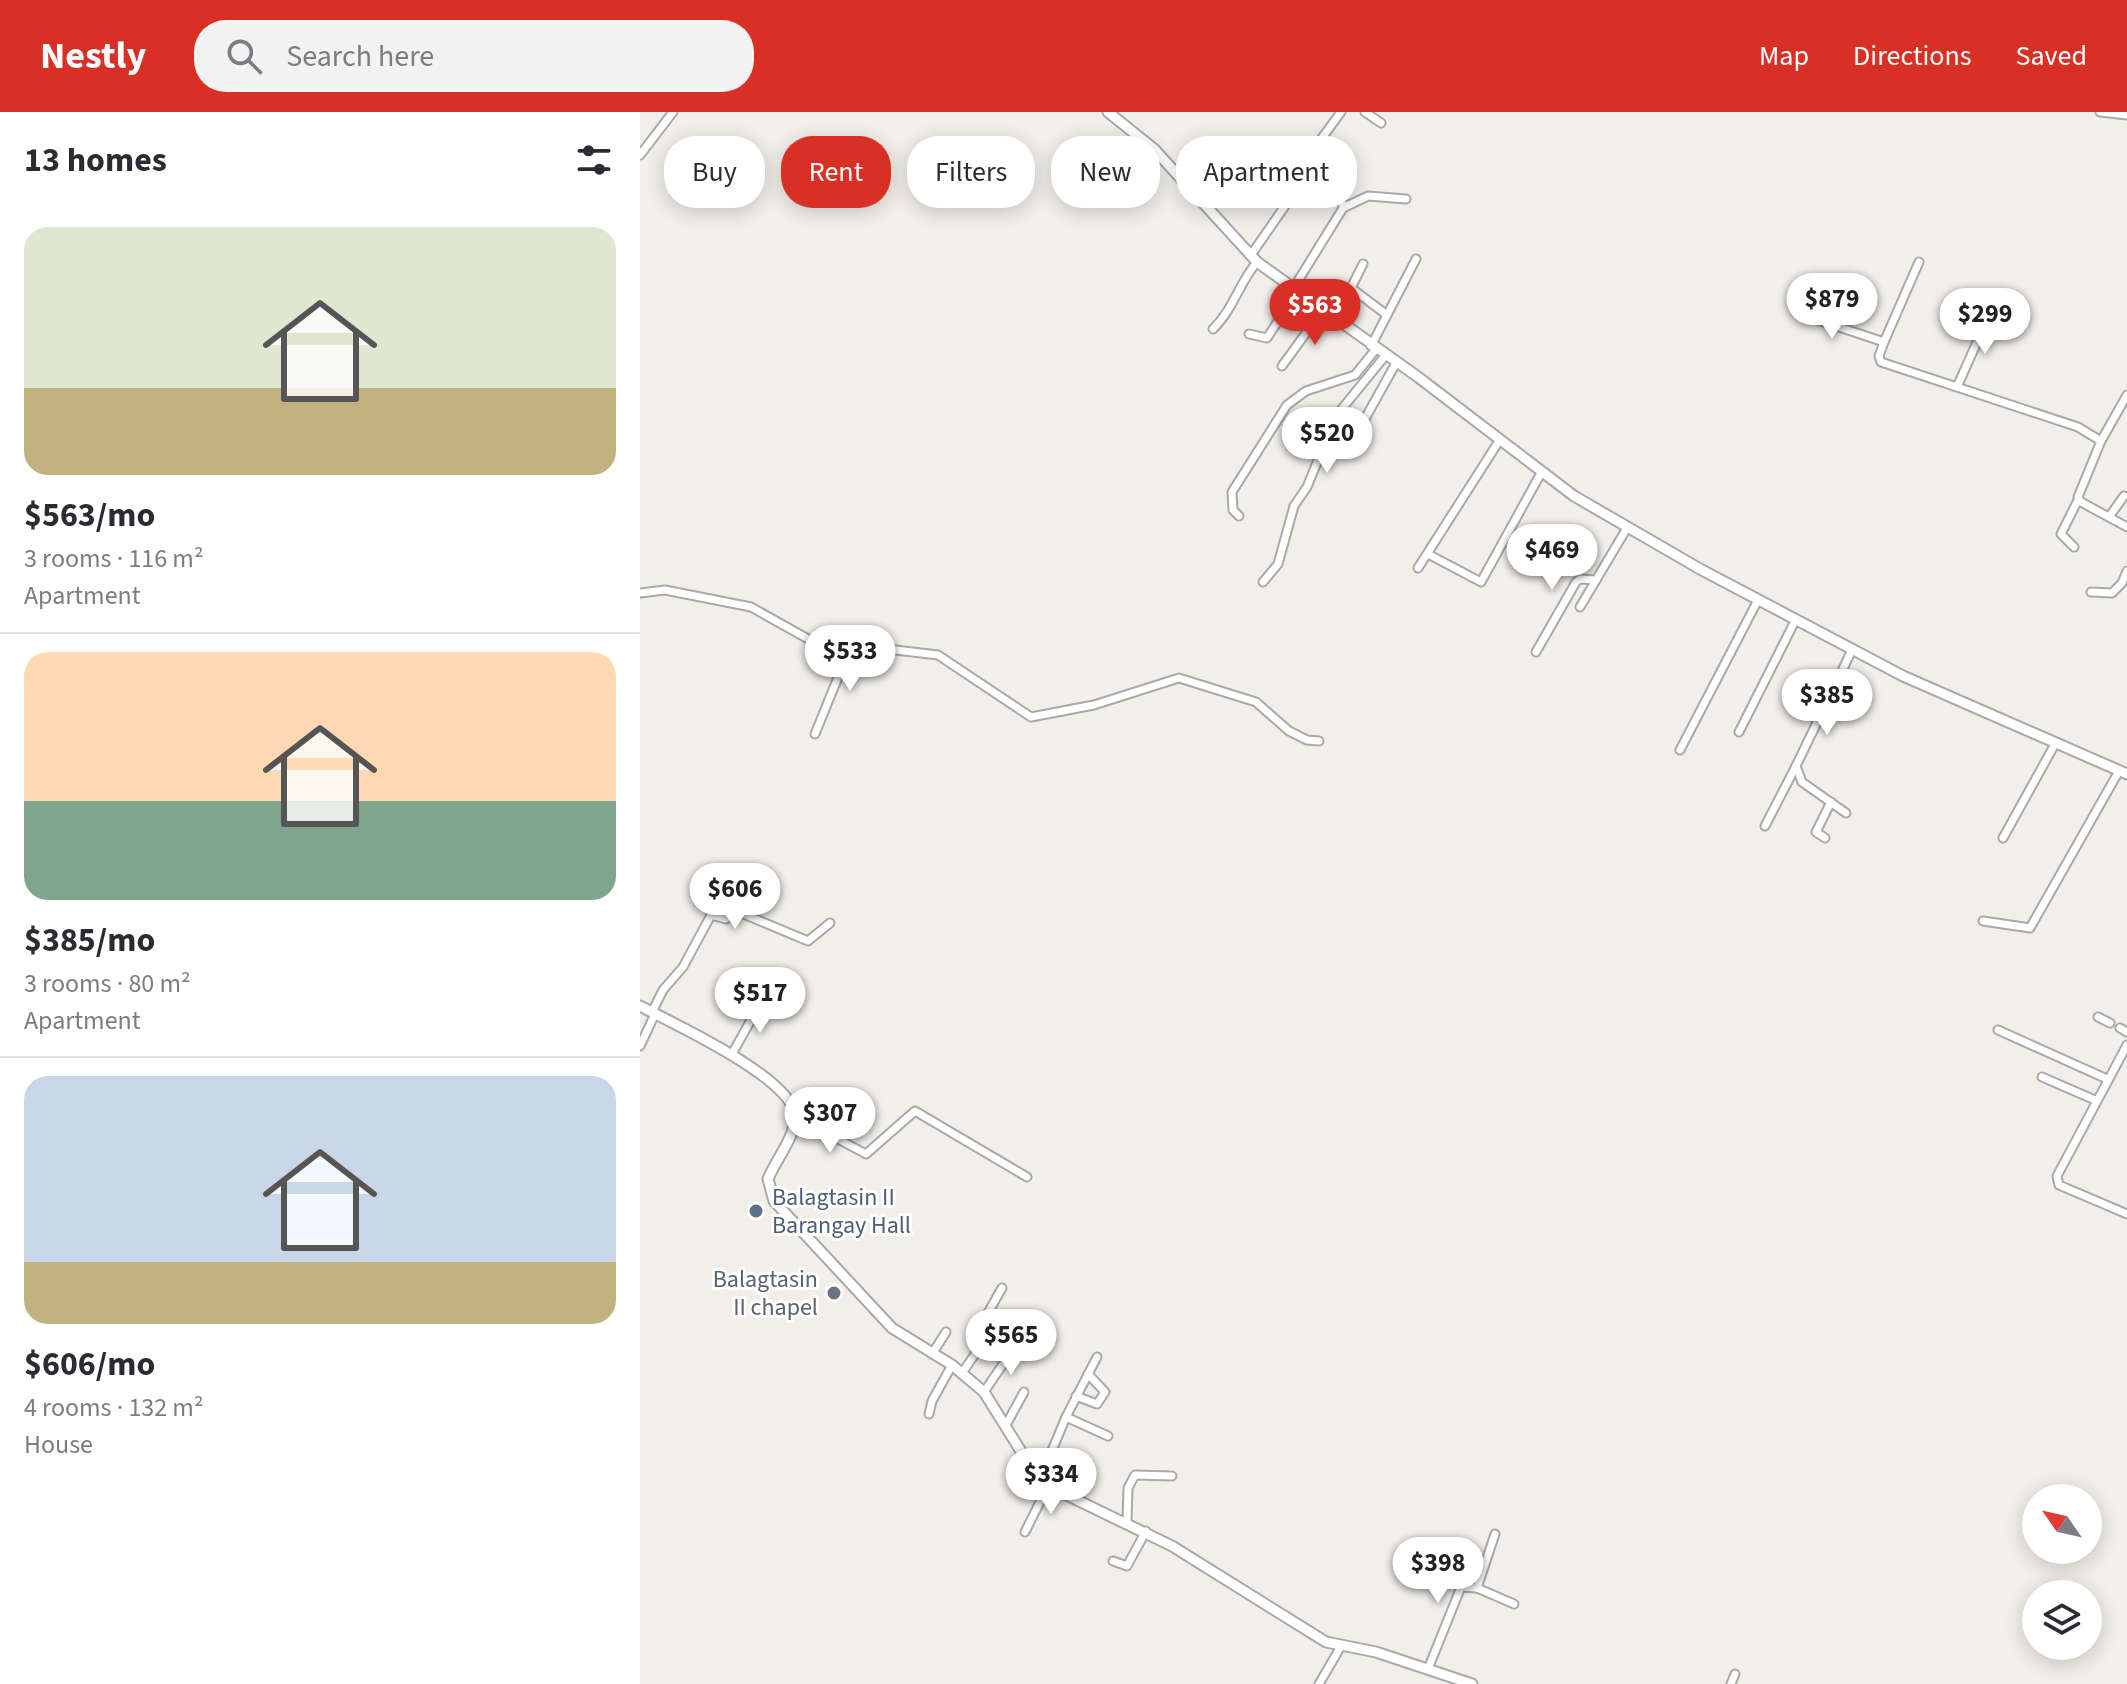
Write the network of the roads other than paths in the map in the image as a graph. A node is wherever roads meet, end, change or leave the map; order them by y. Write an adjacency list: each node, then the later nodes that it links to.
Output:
1 (673, 112): 9 (street)
2 (1108, 112): 14 (street)
3 (1341, 112): 8 (street)
4 (1365, 112): 7 (street)
5 (2100, 112): 6 (street)
6 (2127, 115)
7 (1381, 123)
8 (1323, 136)
9 (640, 155)
10 (1406, 199): 11 (street)
11 (1357, 201)
12 (1284, 208): 14 (street)
13 (1343, 208): 18 (street)
14 (1254, 259): 18 (street); 23 (street)
15 (1416, 259): 22 (street)
16 (1919, 262): 25 (street)
17 (1363, 264): 22 (street)
18 (1295, 290): 20 (street); 24 (street)
19 (1795, 305): 25 (street)
20 (1322, 311): 26 (street); 29 (street)
21 (1990, 313): 30 (street)
22 (1387, 315): 26 (street)
23 (1213, 329)
24 (1249, 334)
25 (1884, 342): 30 (street)
26 (1373, 348): 27 (street); 38 (street)
27 (1385, 356): 28 (street); 47 (street)
28 (1396, 363): 32 (street); 34 (street)
29 (1282, 366)
30 (1957, 387): 33 (street)
31 (2127, 395): 33 (street)
32 (1499, 441): 35 (street); 43 (street)
33 (2101, 441): 37 (street)
34 (1346, 453)
35 (1541, 473): 41 (street); 43 (street)
36 (2124, 496): 39 (street)
37 (2078, 500): 39 (street); 42 (street)
38 (1239, 516)
39 (2109, 517): 40 (street)
40 (2127, 527)
41 (1627, 528): 46 (street); 50 (street)
42 (2074, 547)
43 (1428, 554): 44 (street)
44 (1418, 568)
45 (2127, 571): 48 (street)
46 (1596, 580): 51 (street); 55 (street)
47 (1263, 582)
48 (2091, 592)
49 (640, 593): 53 (street)
50 (1758, 600): 52 (street); 60 (street)
51 (1580, 607)
52 (1795, 621): 54 (street); 56 (street)
53 (839, 643): 57 (street); 58 (street)
54 (1852, 650): 59 (street); 61 (street)
55 (1536, 652)
56 (1739, 732)
57 (815, 734)
58 (1319, 741)
59 (2055, 744): 62 (street); 67 (street)
60 (1680, 750)
61 (1796, 766): 63 (street); 65 (street)
62 (2123, 772): 72 (street)
63 (1831, 802): 64 (street); 66 (street)
64 (1846, 813)
65 (1765, 826)
66 (1825, 838)
67 (2003, 838)
68 (724, 891): 70 (street)
69 (759, 894): 71 (street)
70 (711, 915): 71 (street); 76 (street)
71 (729, 916): 73 (street)
72 (1983, 921)
73 (830, 923)
74 (761, 1002): 82 (street)
75 (640, 1006): 76 (street)
76 (654, 1013): 81 (street); 82 (street)
77 (2098, 1017): 78 (street)
78 (2110, 1023)
79 (1998, 1030): 84 (street)
80 (2127, 1045): 84 (street)
81 (640, 1046)
82 (732, 1054): 86 (street)
83 (2042, 1077): 85 (street)
84 (2107, 1079): 85 (street)
85 (2095, 1100): 88 (street)
86 (795, 1116): 87 (street); 92 (street)
87 (1027, 1177)
88 (2127, 1214)
89 (1002, 1288): 95 (street)
90 (946, 1332): 92 (street)
91 (1018, 1342): 97 (street)
92 (932, 1354): 94 (street)
93 (1097, 1357): 96 (street)
94 (952, 1365): 95 (street); 100 (street)
95 (962, 1373): 97 (street)
96 (1088, 1374): 99 (street); 99 (street)
97 (984, 1392): 102 (street)
98 (1024, 1392): 102 (street)
99 (1076, 1396): 101 (street)
100 (929, 1414)
101 (1066, 1417): 103 (street); 105 (street)
102 (1006, 1425): 105 (street)
103 (1108, 1436)
104 (1172, 1476): 106 (street)
105 (1044, 1482): 106 (street); 108 (street)
106 (1127, 1522): 107 (street)
107 (1146, 1531): 110 (street); 113 (street)
108 (1025, 1532)
109 (1495, 1534): 111 (street)
110 (1113, 1561)
111 (1477, 1588): 112 (street); 114 (street)
112 (1514, 1604)
113 (1340, 1648): 114 (street); 117 (street)
114 (1428, 1669): 116 (street)
115 (1735, 1674): 118 (street)
116 (1467, 1683)
117 (1319, 1684)
118 (1731, 1684)

